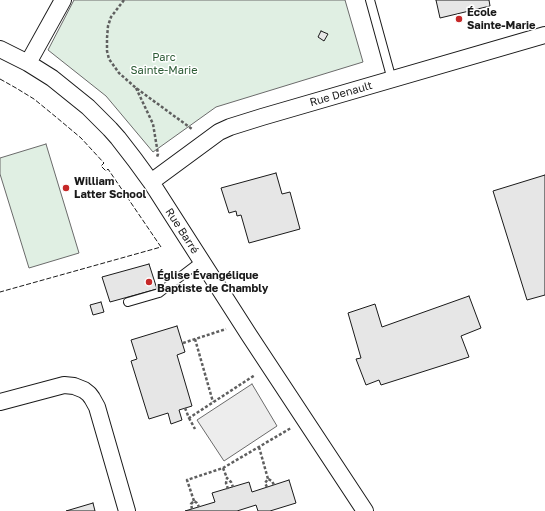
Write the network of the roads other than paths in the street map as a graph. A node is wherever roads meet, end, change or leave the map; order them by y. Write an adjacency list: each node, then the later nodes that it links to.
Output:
1 (63, 0): 5 (street)
2 (370, 0): 6 (lane)
3 (545, 35): 6 (street, Rue Denault)
4 (0, 49): 5 (street, Rue Barré)
5 (28, 63): 7 (street, Rue Barré)
6 (392, 80): 7 (street, Rue Denault)
7 (151, 182): 8 (street, Rue Barré)
8 (201, 261): 9 (lane); 12 (street, Rue Barré)
9 (128, 302)
10 (0, 402): 11 (street)
11 (127, 511)
12 (365, 511)

